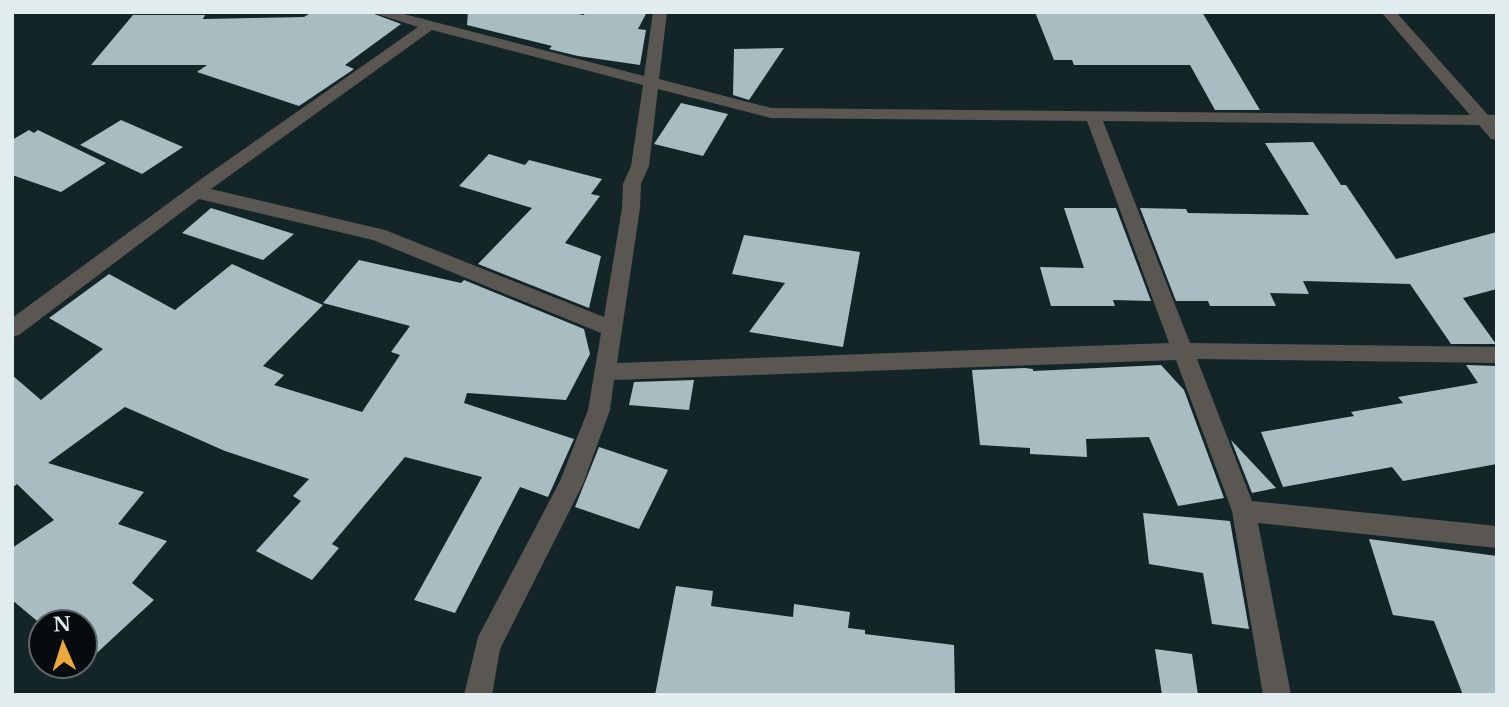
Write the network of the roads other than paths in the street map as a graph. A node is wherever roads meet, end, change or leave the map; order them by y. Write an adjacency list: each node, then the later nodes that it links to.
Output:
1 (378, 12): 4 (street)
2 (660, 12): 5 (street)
3 (1388, 12): 7 (street)
4 (430, 25): 5 (street); 9 (street)
5 (651, 80): 6 (street); 11 (street)
6 (1093, 116): 7 (street); 12 (street)
7 (1490, 120): 8 (street)
8 (1497, 135)
9 (196, 192): 10 (street); 11 (street)
10 (12, 329)
11 (612, 329): 14 (street)
12 (1184, 351): 13 (street); 14 (street); 15 (street)
13 (1497, 355)
14 (606, 372): 17 (street)
15 (1244, 511): 16 (street); 18 (street)
16 (1497, 537)
17 (478, 695)
18 (1277, 695)

